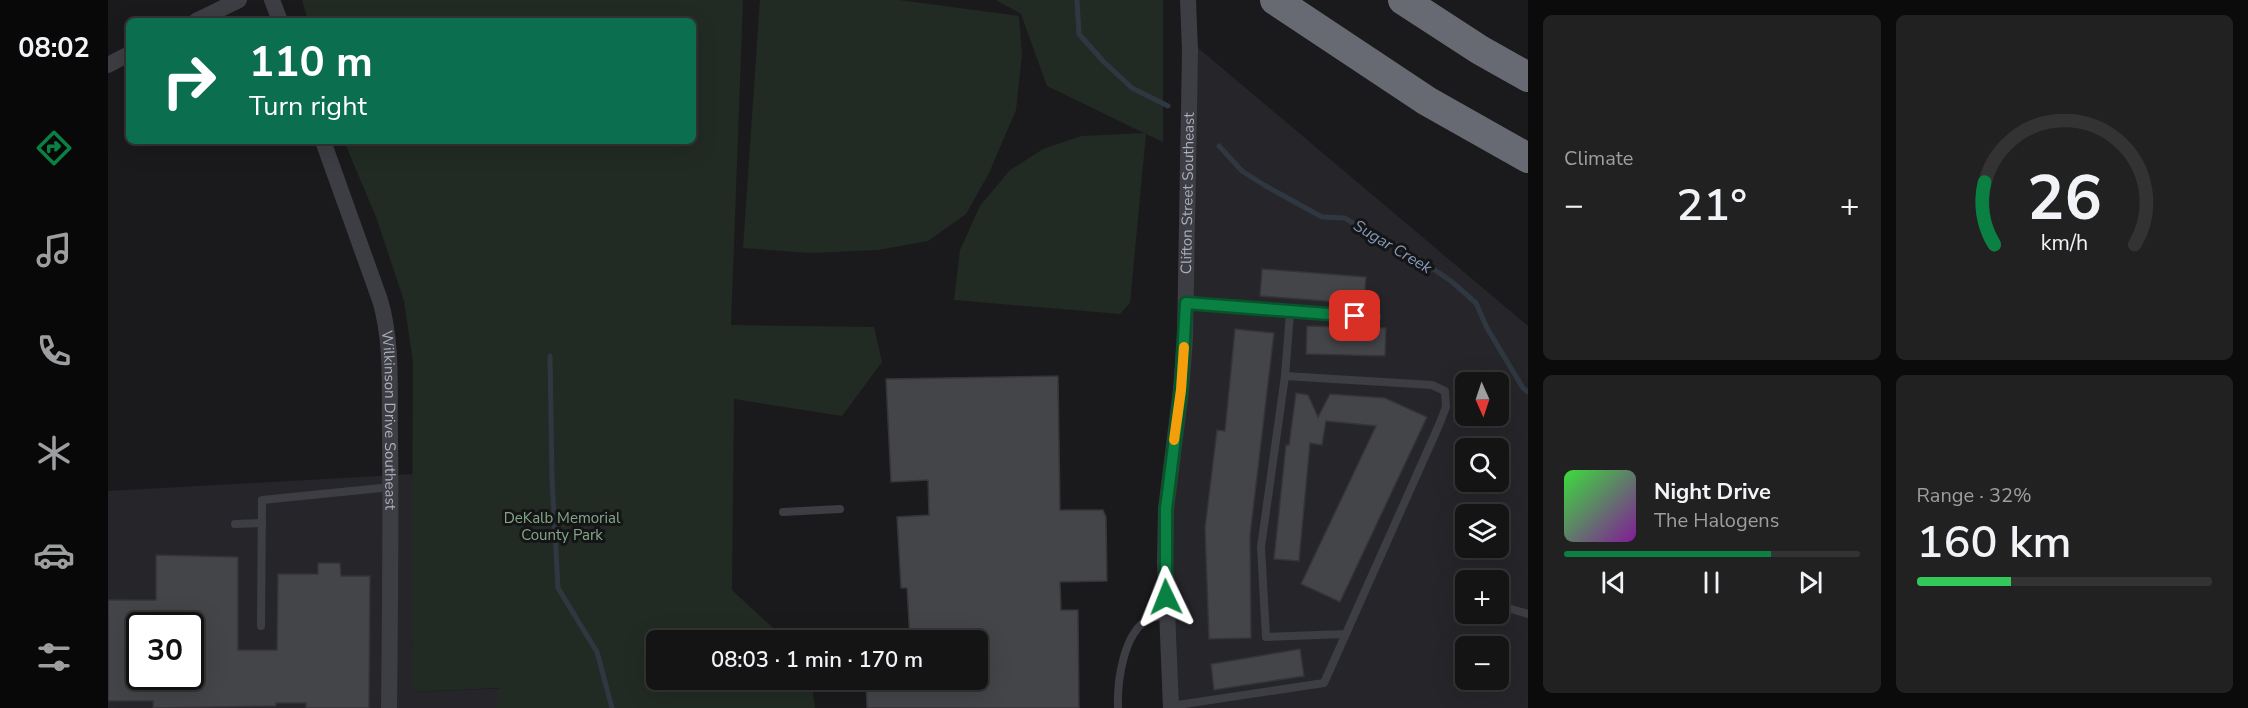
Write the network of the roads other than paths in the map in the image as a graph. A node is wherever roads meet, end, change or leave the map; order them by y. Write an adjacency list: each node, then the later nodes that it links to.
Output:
1 (239, 0): 6 (street)
2 (272, 0): 7 (street)
3 (1188, 0): 13 (street, Clifton Street Southeast)
4 (1275, 0): 12 (highway)
5 (1403, 0): 10 (highway)
6 (202, 18)
7 (279, 18)
8 (126, 56): 9 (street)
9 (108, 65)
10 (1528, 77)
11 (324, 144): 17 (street, Wilkinson Drive Southeast)
12 (1528, 158)
13 (1186, 303): 14 (lane); 24 (street, Clifton Street Southeast)
14 (1290, 313): 15 (lane); 16 (lane)
15 (1377, 318)
16 (1285, 376): 26 (lane); 26 (lane)
17 (391, 487): 20 (lane); 28 (street, Wilkinson Drive Southeast)
18 (840, 509): 19 (lane)
19 (783, 512)
20 (262, 523): 21 (lane); 25 (lane)
21 (235, 524)
22 (1509, 608): 23 (lane)
23 (1528, 614)
24 (1167, 615): 27 (street, Clifton Street Southeast); 29 (lane)
25 (261, 626)
26 (1346, 634): 27 (lane)
27 (1171, 707)
28 (389, 708)
29 (1118, 708)

